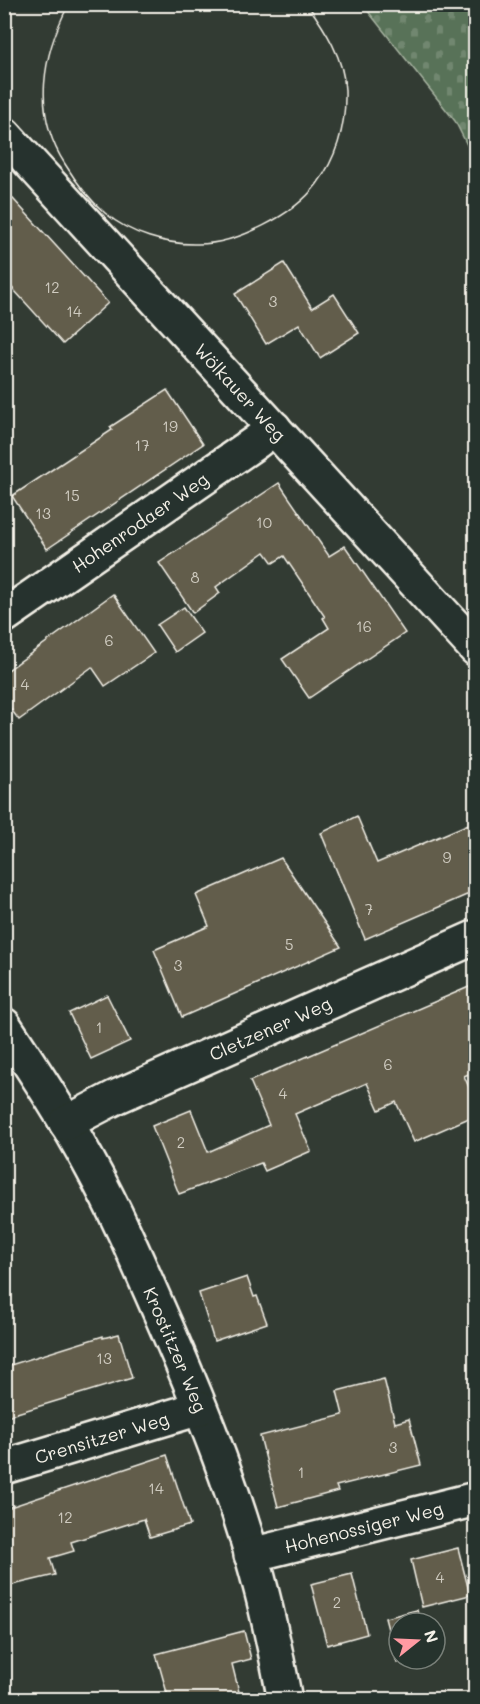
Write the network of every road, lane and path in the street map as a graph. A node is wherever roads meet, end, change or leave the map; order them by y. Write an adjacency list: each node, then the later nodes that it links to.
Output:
1 (4, 134): 2 (street, Wölkauer Weg)
2 (274, 428): 3 (street, Hohenrodaer Weg); 4 (street, Wölkauer Weg)
3 (4, 616)
4 (476, 649)
5 (476, 937): 7 (street, Cletzener Weg)
6 (4, 1025): 7 (street, Krostitzer Weg)
7 (66, 1123): 8 (street, Krostitzer Weg)
8 (200, 1408): 9 (street, Crensitzer Weg); 11 (street, Krostitzer Weg)
9 (4, 1467)
10 (476, 1499): 11 (street, Hohenossiger Weg)
11 (251, 1555): 12 (street, Krostitzer Weg)
12 (285, 1700)

